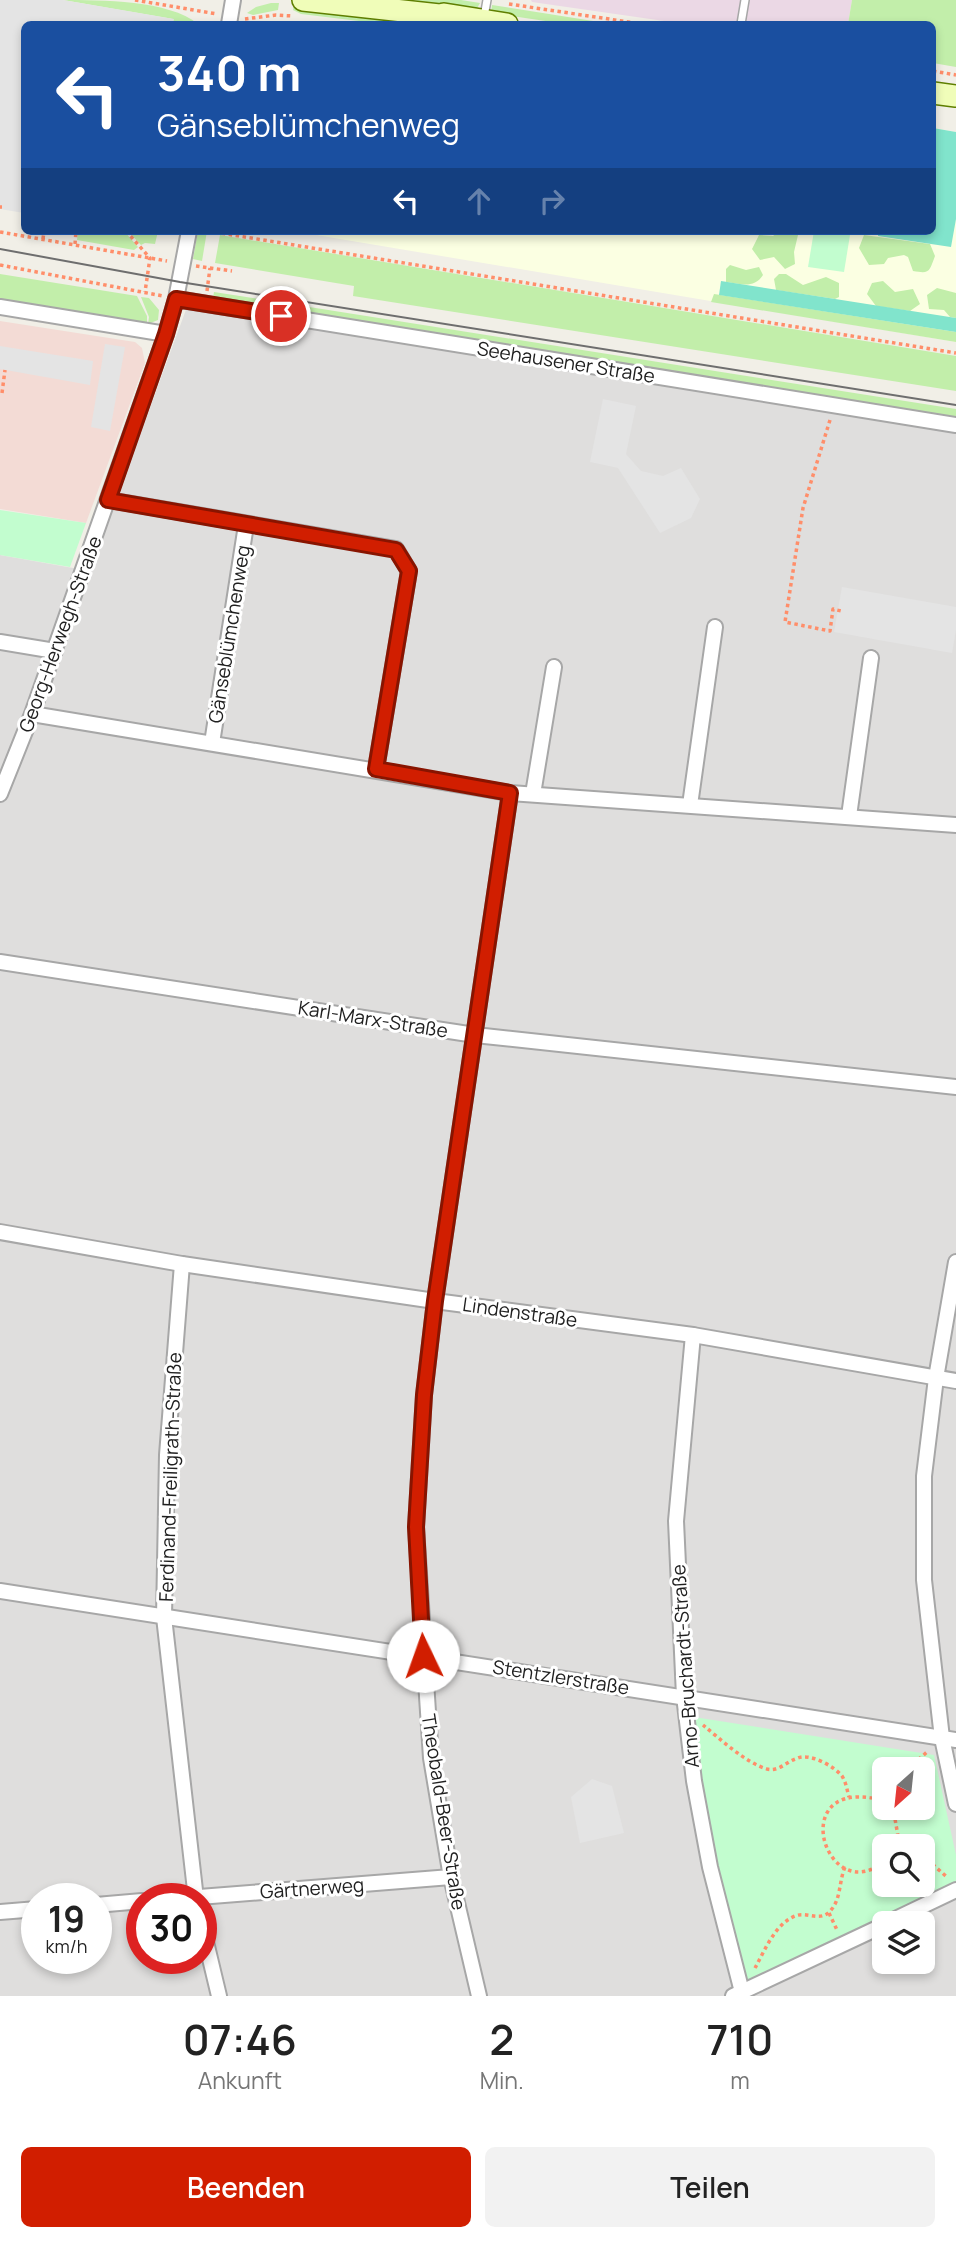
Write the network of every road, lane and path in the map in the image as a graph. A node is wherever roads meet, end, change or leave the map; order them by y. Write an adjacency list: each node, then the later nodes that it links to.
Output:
1 (135, 0): 7 (path)
2 (233, 0): 9 (street)
3 (303, 0): 8 (main road)
4 (373, 0): 8 (main road)
5 (745, 0): 12 (lane)
6 (485, 10): 8 (main road); 10 (main road); 11 (path)
7 (200, 11)
8 (458, 17)
9 (230, 21)
10 (502, 21)
11 (608, 21)
12 (742, 21)
13 (936, 72): 14 (path)
14 (956, 75)
15 (936, 93): 16 (main road)
16 (956, 96)
17 (0, 232): 23 (path)
18 (44, 235): 23 (path)
19 (76, 235): 24 (path)
20 (130, 235): 25 (path)
21 (188, 235): 26 (street, Georg-Herwegh-Straße)
22 (233, 235): 35 (path)
23 (43, 239): 24 (path)
24 (75, 244): 25 (path)
25 (150, 258): 26 (path); 30 (path)
26 (183, 264): 28 (path); 31 (street, Georg-Herwegh-Straße)
27 (0, 265): 30 (path)
28 (210, 268): 29 (path); 32 (path)
29 (232, 271)
30 (145, 292): 31 (path)
31 (176, 299): 32 (street, Seehausener Straße); 34 (street, Georg-Herwegh-Straße)
32 (205, 303): 38 (street, Seehausener Straße)
33 (0, 307): 34 (street)
34 (166, 334): 40 (street, Georg-Herwegh-Straße)
35 (956, 353)
36 (5, 370): 37 (path)
37 (2, 393)
38 (834, 405): 39 (street, Seehausener Straße); 42 (path)
39 (956, 425)
40 (108, 500): 41 (street); 45 (street, Georg-Herwegh-Straße)
41 (246, 525): 49 (street, Gänseblümchenweg); 50 (street)
42 (841, 611)
43 (715, 626): 54 (street)
44 (0, 642): 45 (street)
45 (55, 651): 48 (street, Georg-Herwegh-Straße)
46 (871, 658): 55 (street)
47 (554, 667): 53 (street)
48 (32, 714): 49 (street, Gänseblümchenweg); 52 (street, Georg-Herwegh-Straße)
49 (212, 743): 50 (street, Gänseblümchenweg)
50 (376, 769): 51 (street, Gänseblümchenweg)
51 (510, 793): 53 (street, Gänseblümchenweg); 58 (street, Theobald-Beer-Straße)
52 (0, 794)
53 (533, 794): 54 (street, Gänseblümchenweg)
54 (690, 805): 55 (street, Gänseblümchenweg)
55 (849, 816): 56 (street, Gänseblümchenweg)
56 (956, 825)
57 (0, 962): 58 (street, Karl-Marx-Straße)
58 (475, 1035): 59 (street, Karl-Marx-Straße); 63 (street, Theobald-Beer-Straße)
59 (956, 1087)
60 (0, 1232): 62 (street, Lindenstraße)
61 (956, 1262): 65 (street)
62 (182, 1264): 63 (street, Lindenstraße); 68 (street, Ferdinand-Freiligrath-Straße)
63 (435, 1301): 64 (street, Lindenstraße); 69 (street, Theobald-Beer-Straße)
64 (693, 1335): 65 (street, Lindenstraße); 70 (street, Arno-Bruchardt-Straße)
65 (936, 1378): 66 (street, Lindenstraße); 72 (street)
66 (956, 1381)
67 (0, 1591): 68 (street, Stentzlerstraße)
68 (164, 1617): 69 (street, Stentzlerstraße); 81 (street, Ferdinand-Freiligrath-Straße)
69 (423, 1656): 70 (street, Stentzlerstraße); 80 (street, Theobald-Beer-Straße)
70 (684, 1696): 72 (street, Stentzlerstraße); 89 (street, Arno-Bruchardt-Straße)
71 (702, 1724): 74 (path)
72 (949, 1739): 73 (path); 76 (street)
73 (925, 1757)
74 (849, 1797): 75 (path); 77 (path)
75 (872, 1798)
76 (956, 1804)
77 (845, 1867): 78 (path); 89 (path)
78 (872, 1868)
79 (935, 1868): 82 (path)
80 (451, 1877): 83 (street, Gärtnerweg); 91 (street, Theobald-Beer-Straße)
81 (194, 1883)
82 (954, 1886): 85 (street)
83 (217, 1896)
84 (21, 1910): 86 (street)
85 (909, 1911)
86 (0, 1912)
87 (872, 1930): 89 (street)
88 (214, 1974): 90 (street)
89 (738, 1994)
90 (219, 1996)
91 (479, 1996)

